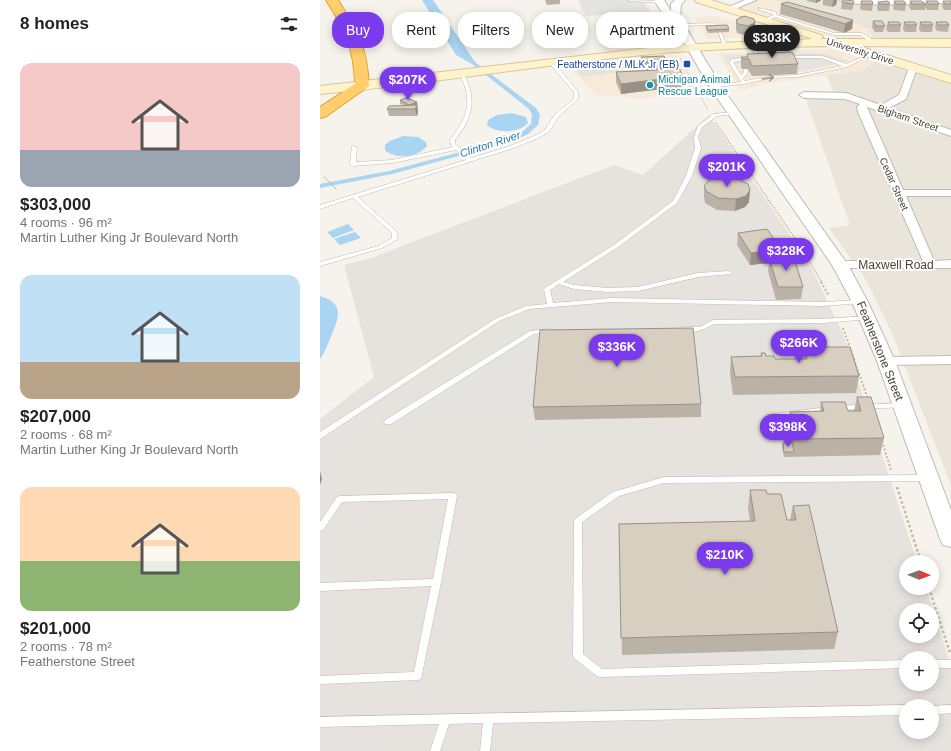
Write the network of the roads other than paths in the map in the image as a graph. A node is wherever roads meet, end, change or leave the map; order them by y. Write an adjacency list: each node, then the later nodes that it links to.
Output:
1 (332, 0): 41 (highway)
2 (630, 0): 3 (lane)
3 (639, 0): 8 (lane)
4 (680, 0): 13 (street)
5 (700, 0): 11 (main road, University Drive)
6 (752, 0): 11 (street)
7 (844, 0): 9 (street)
8 (660, 1): 12 (street, Featherstone Street)
9 (951, 1)
10 (760, 9): 14 (lane)
11 (728, 10): 15 (main road, University Drive)
12 (666, 12)
13 (677, 12)
14 (775, 16): 15 (lane); 17 (lane)
15 (764, 21): 19 (main road, University Drive)
16 (688, 23): 25 (lane)
17 (810, 27): 19 (lane); 20 (lane)
18 (858, 29): 20 (lane)
19 (798, 32): 22 (main road, University Drive)
20 (861, 34): 28 (lane)
21 (688, 41): 27 (street, Featherstone Street)
22 (837, 43): 24 (main road); 28 (main road, University Drive)
23 (951, 43): 28 (main road)
24 (752, 44): 25 (main road); 31 (lane)
25 (725, 45): 27 (main road)
26 (614, 48): 29 (lane)
27 (692, 48): 29 (main road); 42 (street, Featherstone Street)
28 (874, 49): 35 (lane); 36 (main road, University Drive)
29 (618, 54): 34 (main road)
30 (779, 57): 35 (lane)
31 (759, 58): 32 (lane); 33 (lane)
32 (766, 58)
33 (740, 59): 38 (lane); 38 (lane)
34 (552, 63): 37 (main road); 52 (lane)
35 (847, 66): 40 (lane, one-way to 35)
36 (913, 68): 39 (main road, University Drive); 46 (street)
37 (464, 74): 41 (main road); 51 (lane)
38 (740, 78): 40 (lane)
39 (951, 79)
40 (744, 83): 42 (lane)
41 (362, 86): 43 (main road); 48 (highway)
42 (715, 86): 47 (street, Featherstone Street)
43 (320, 90)
44 (804, 95): 45 (street, Bigham Street)
45 (865, 103): 46 (street, Bigham Street); 54 (street, Cedar Street)
46 (881, 109): 49 (street, Bigham Street)
47 (734, 113): 60 (street, Featherstone Street); 62 (lane)
48 (320, 114)
49 (951, 133)
50 (354, 147): 51 (lane)
51 (459, 149): 52 (lane)
52 (469, 159): 55 (lane)
53 (951, 193): 54 (street)
54 (898, 194): 58 (street, Cedar Street)
55 (354, 196): 56 (lane); 57 (lane)
56 (320, 207)
57 (320, 264)
58 (930, 264): 59 (street, Maxwell Road); 60 (street, Maxwell Road)
59 (951, 264)
60 (840, 265): 63 (street, Featherstone Street)
61 (729, 273): 62 (lane)
62 (557, 282): 64 (lane)
63 (860, 302): 64 (lane); 65 (street, Featherstone Street)
64 (550, 305): 73 (lane)
65 (868, 318): 66 (lane); 69 (street, Featherstone Street)
66 (678, 329)
67 (555, 331): 72 (lane)
68 (951, 360): 69 (street)
69 (886, 361): 70 (street, Featherstone Street)
70 (902, 405): 71 (lane); 74 (street, Featherstone Street)
71 (767, 417)
72 (388, 422)
73 (320, 436)
74 (929, 478): 76 (street, Featherstone Street); 79 (lane)
75 (320, 528): 77 (lane)
76 (951, 539)
77 (437, 582): 78 (lane); 82 (lane)
78 (320, 587)
79 (899, 664)
80 (939, 664): 81 (lane)
81 (951, 664)
82 (320, 680)
83 (951, 709): 85 (lane)
84 (899, 710): 86 (lane)
85 (939, 710)
86 (488, 718): 87 (lane); 90 (lane)
87 (446, 719): 88 (lane); 89 (lane)
88 (320, 722)
89 (435, 751)
90 (485, 751)

